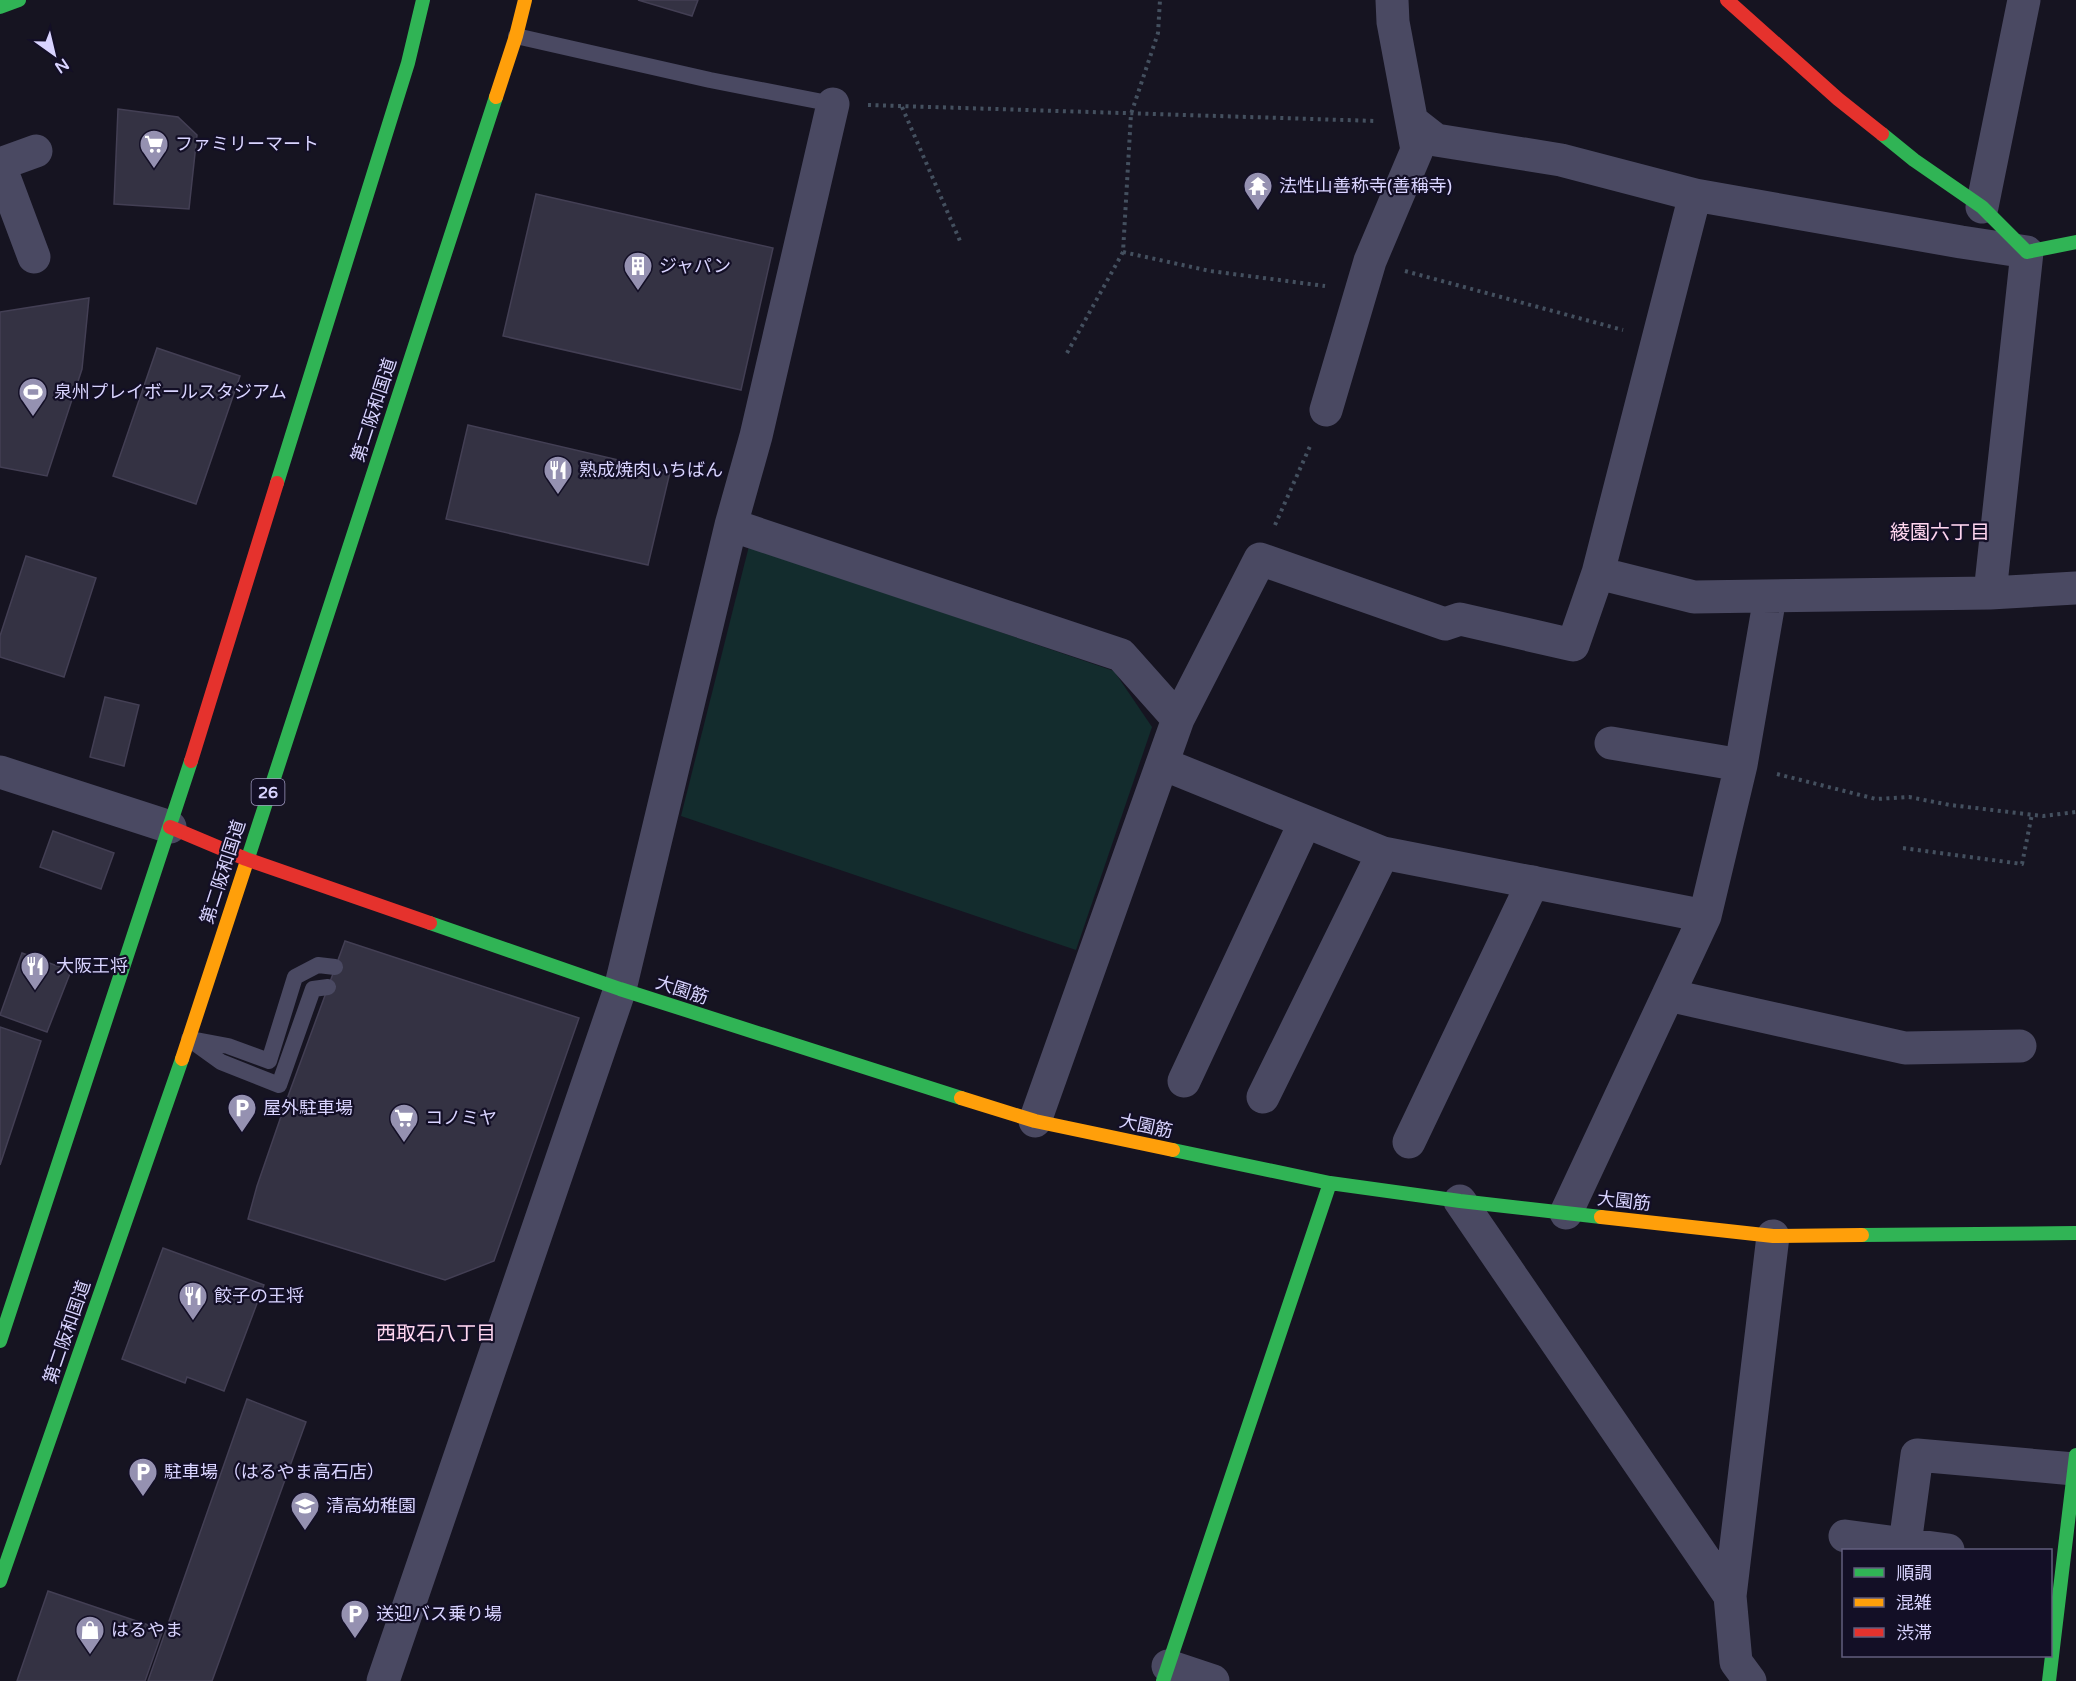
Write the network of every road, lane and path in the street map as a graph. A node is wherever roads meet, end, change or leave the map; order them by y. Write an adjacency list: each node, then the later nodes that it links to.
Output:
1 (19, 0): 8 (main road)
2 (423, 0): 41 (main road)
3 (525, 0): 9 (main road, 第二阪和国道 / 26)
4 (1160, 0): 12 (path)
5 (1392, 0): 13 (street)
6 (1727, 0): 17 (main road)
7 (2024, 0): 17 (street)
8 (0, 7)
9 (516, 36): 10 (lane); 44 (main road, 第二阪和国道 / 26)
10 (833, 104): 11 (path); 27 (street)
11 (902, 107): 12 (path); 18 (path)
12 (1131, 114): 13 (path); 20 (path)
13 (1413, 122): 16 (street); 23 (street)
14 (36, 151): 15 (street)
15 (0, 165): 22 (street)
16 (1695, 195): 21 (street); 24 (street)
17 (1982, 207): 21 (main road)
18 (960, 241)
19 (2076, 242): 21 (main road)
20 (1123, 252): 23 (path); 25 (path)
21 (2026, 252): 31 (street)
22 (34, 256)
23 (1366, 276): 24 (path); 26 (street)
24 (1659, 340): 29 (street)
25 (1067, 353)
26 (1326, 410): 28 (path)
27 (731, 525): 33 (street); 49 (street)
28 (1260, 559): 29 (street); 33 (street)
29 (1598, 573): 32 (street)
30 (2076, 588): 31 (street)
31 (1990, 593): 32 (street)
32 (1770, 597): 36 (street)
33 (1178, 719): 35 (street)
34 (1611, 743): 36 (street)
35 (1162, 764): 40 (street); 55 (street)
36 (1742, 765): 39 (path); 46 (street)
37 (0, 772): 41 (street)
38 (2076, 812): 39 (path)
39 (2032, 814): 42 (path)
40 (1305, 822): 43 (street); 53 (street)
41 (170, 827): 44 (main road, 大園筋); 62 (main road)
42 (1903, 848)
43 (1383, 853): 45 (street); 54 (street)
44 (246, 859): 49 (main road, 大園筋); 51 (main road, 第二阪和国道 / 26)
45 (1533, 882): 46 (street); 56 (street)
46 (1705, 916): 50 (street)
47 (335, 967): 51 (lane)
48 (328, 987): 51 (lane)
49 (620, 989): 55 (main road, 大園筋); 73 (street)
50 (1668, 995): 52 (street); 59 (street)
51 (189, 1039): 68 (main road, 第二阪和国道 / 26)
52 (2020, 1046)
53 (1184, 1081)
54 (1263, 1097)
55 (1035, 1121): 57 (main road, 大園筋)
56 (1409, 1142)
57 (1330, 1183): 58 (main road, 大園筋); 72 (main road)
58 (1460, 1201): 59 (main road, 大園筋); 69 (street)
59 (1566, 1213): 61 (main road, 大園筋)
60 (2076, 1233): 61 (main road, 大園筋)
61 (1773, 1236): 69 (street)
62 (0, 1341)
63 (2075, 1462): 65 (street); 67 (main road)
64 (1845, 1536): 65 (street)
65 (1905, 1544): 66 (street)
66 (1936, 1549)
67 (2063, 1565): 70 (main road)
68 (0, 1581)
69 (1730, 1596): 75 (street)
70 (2052, 1656)
71 (2052, 1657): 76 (main road)
72 (1165, 1674): 74 (street)
73 (383, 1681)
74 (1213, 1681)
75 (1749, 1681)
76 (2049, 1681)

